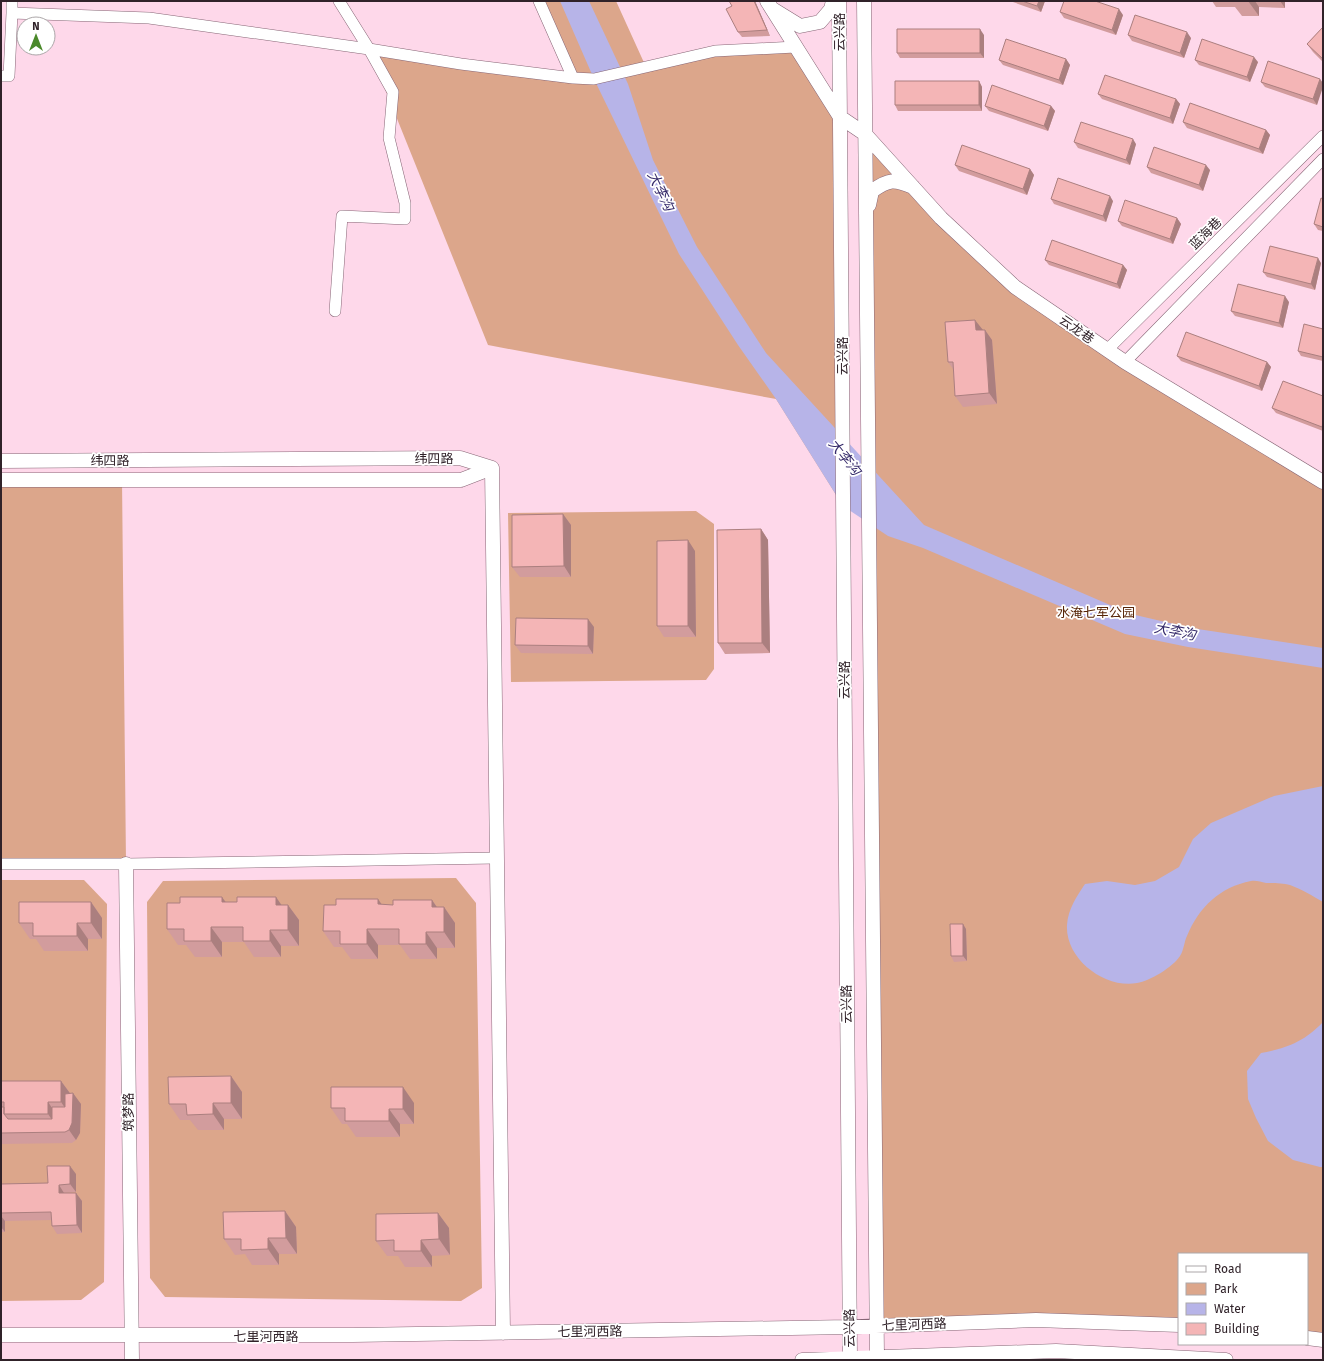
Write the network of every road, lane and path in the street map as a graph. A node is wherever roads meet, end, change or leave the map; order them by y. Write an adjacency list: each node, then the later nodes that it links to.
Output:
1 (12, 1): 8 (street)
2 (339, 1): 10 (street)
3 (540, 1): 12 (street)
4 (832, 1): 7 (street)
5 (839, 1): 13 (street, 云兴路)
6 (864, 1): 14 (street, 云兴路)
7 (769, 5): 9 (street)
8 (12, 13): 10 (street); 11 (street)
9 (795, 46): 12 (street); 13 (street)
10 (369, 48): 12 (street); 19 (street)
11 (1, 76)
12 (573, 78)
13 (840, 117): 14 (street, 云龙巷); 31 (street, 云兴路)
14 (865, 134): 17 (street, 云龙巷); 18 (street, 云兴路)
15 (1323, 136): 20 (street, 蓝海巷)
16 (1323, 159): 21 (street)
17 (915, 188): 18 (street); 20 (street, 云龙巷)
18 (866, 219): 29 (street, 云兴路)
19 (335, 311)
20 (1107, 350): 21 (street, 云龙巷)
21 (1125, 362): 25 (street, 云龙巷)
22 (1, 461): 23 (street, 纬四路)
23 (492, 468): 24 (street, 纬四路); 26 (street)
24 (1, 480)
25 (1323, 482)
26 (496, 858): 28 (street); 32 (street)
27 (1, 864): 28 (street)
28 (126, 864): 34 (street, 筑梦路)
29 (878, 1326): 30 (street, 七里河西路); 31 (street, 七里河西路); 37 (street, 云兴路)
30 (1178, 1326)
31 (849, 1327): 32 (street, 七里河西路); 38 (street, 云兴路)
32 (503, 1333): 34 (street, 七里河西路)
33 (1, 1335): 34 (street, 七里河西路)
34 (131, 1336): 39 (street, 筑梦路)
35 (1308, 1338): 36 (street)
36 (1323, 1340)
37 (877, 1357): 38 (street); 41 (street)
38 (850, 1358): 40 (street)
39 (132, 1360)
40 (802, 1360)
41 (1226, 1360)

